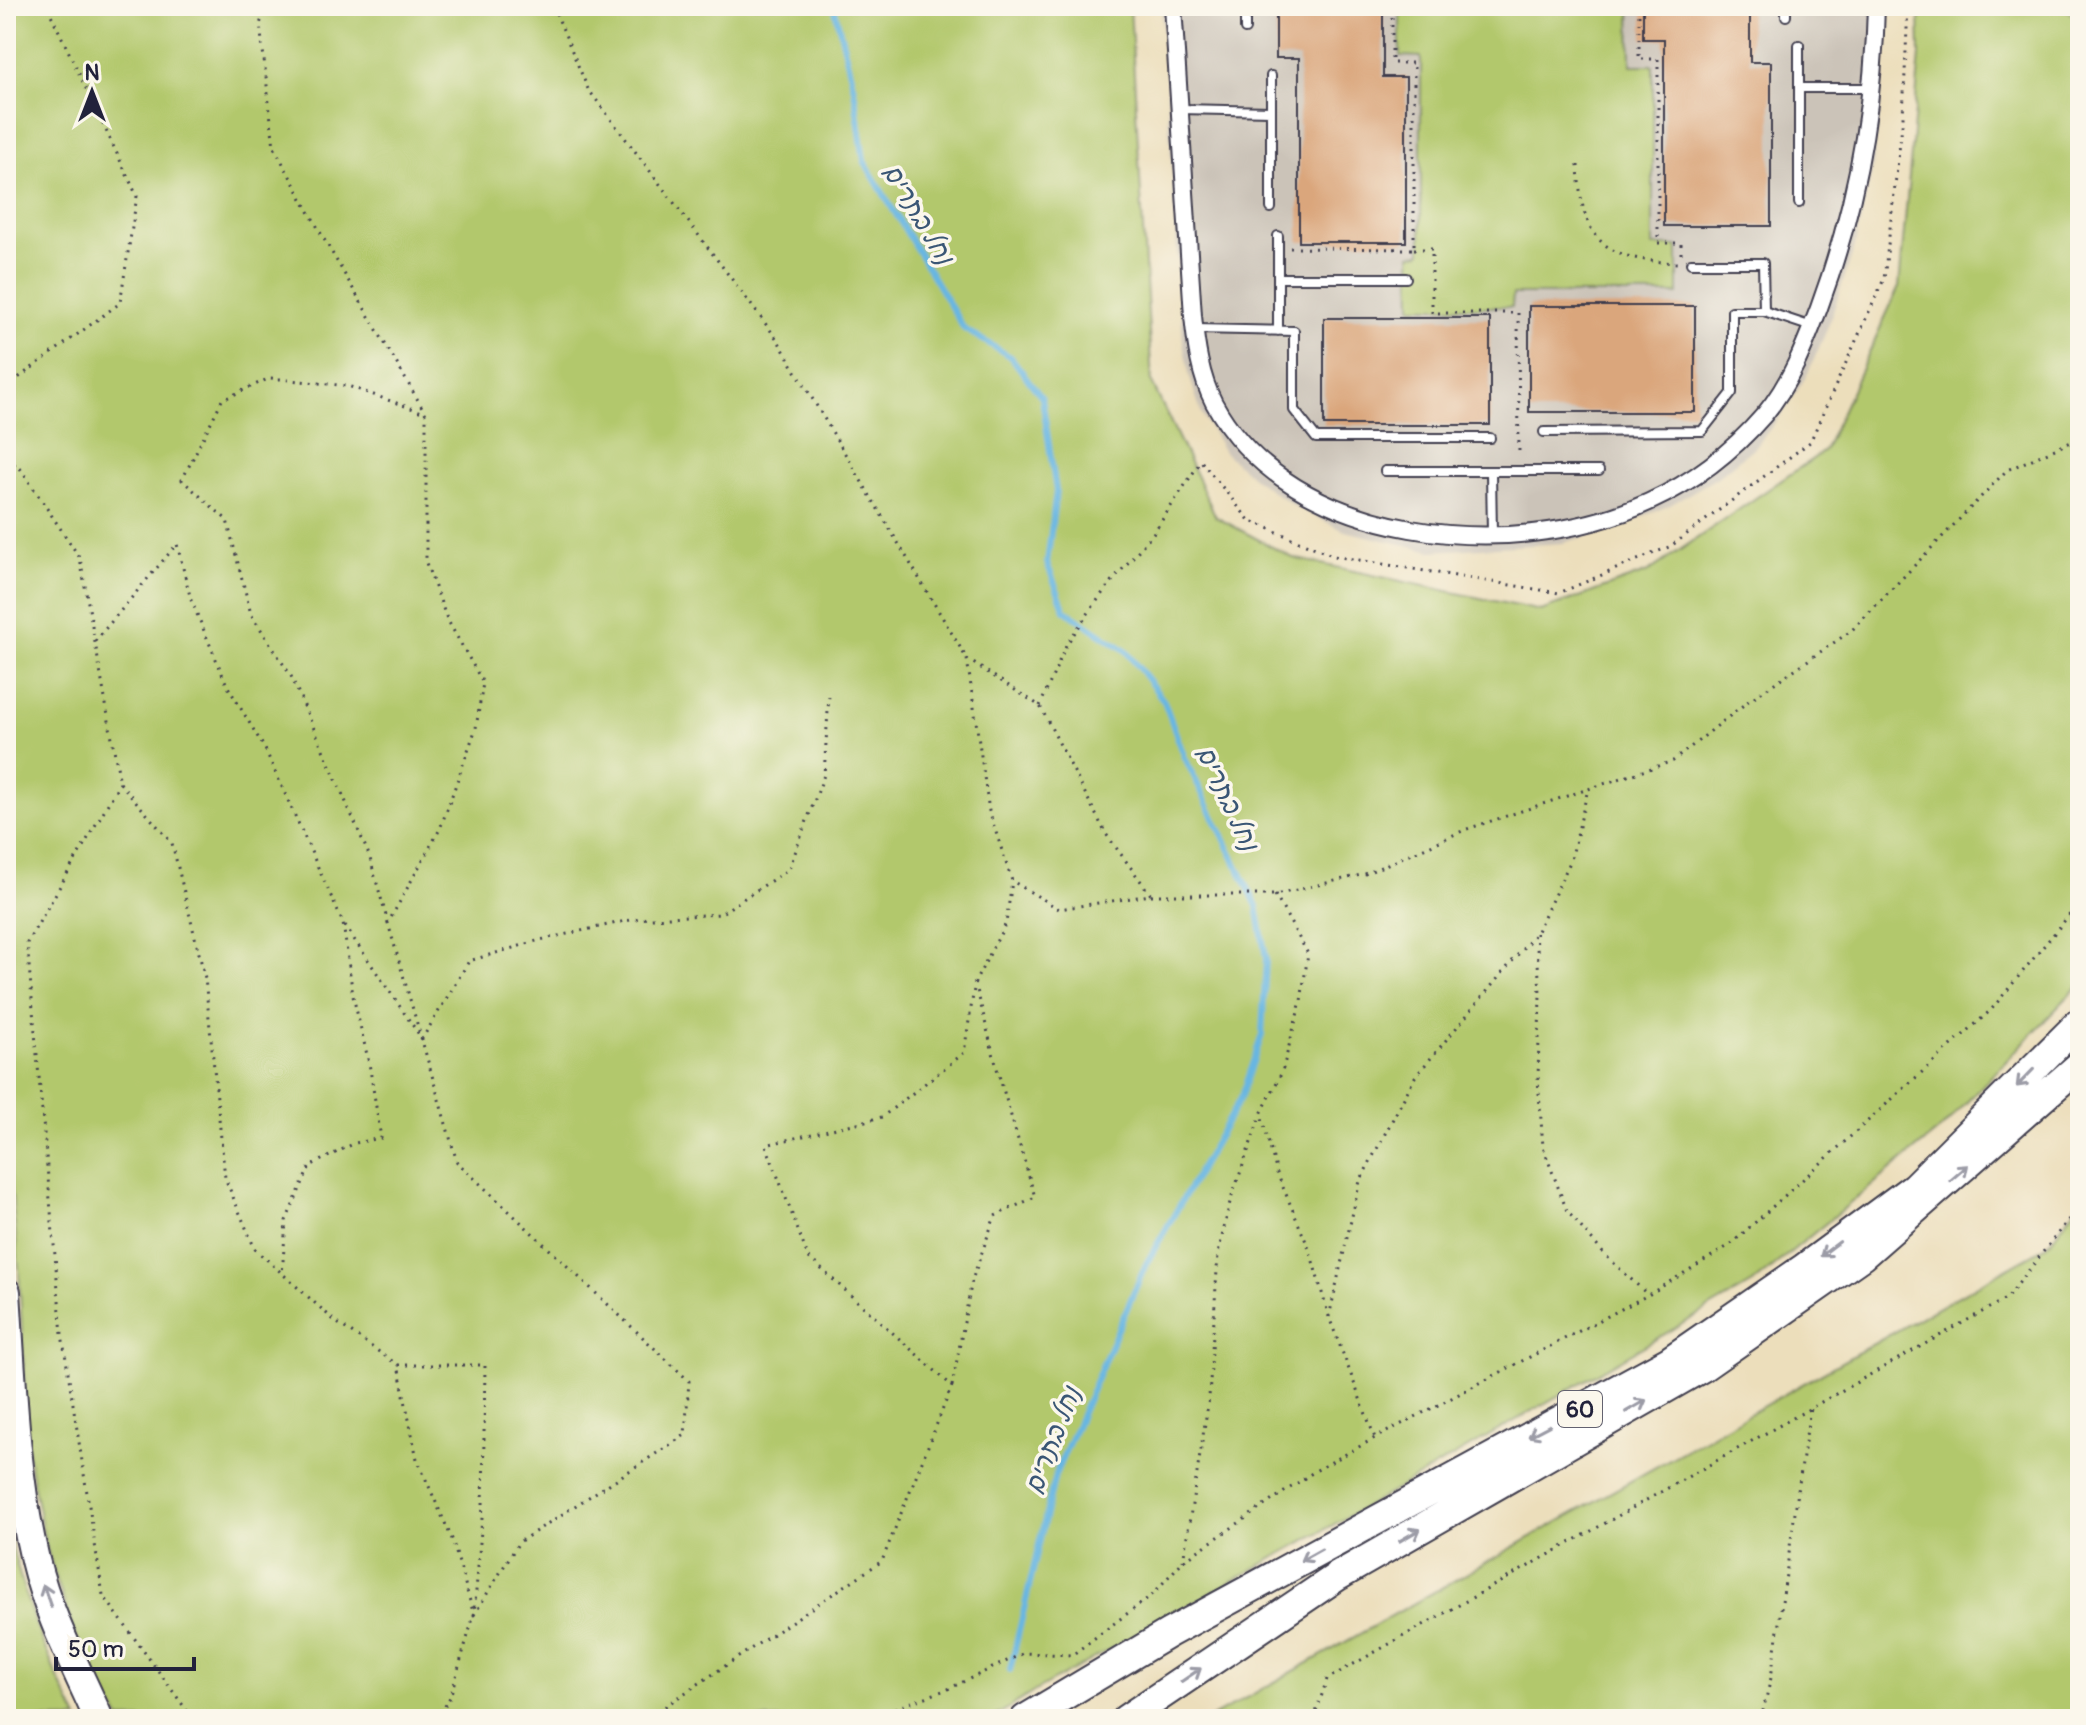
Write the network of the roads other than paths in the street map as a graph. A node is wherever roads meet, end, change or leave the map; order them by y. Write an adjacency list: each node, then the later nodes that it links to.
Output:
1 (1173, 6): 9 (street)
2 (1245, 6): 4 (lane)
3 (1876, 6): 8 (street)
4 (1245, 29)
5 (1799, 45): 7 (lane)
6 (1271, 76): 10 (lane)
7 (1799, 88): 8 (lane); 11 (lane)
8 (1872, 88): 18 (street)
9 (1180, 109): 10 (lane); 19 (street)
10 (1271, 111): 12 (lane)
11 (1799, 203)
12 (1271, 208)
13 (1278, 236): 15 (lane)
14 (1691, 263): 17 (lane)
15 (1278, 278): 16 (lane); 20 (lane)
16 (1406, 278)
17 (1764, 311): 18 (lane); 21 (lane)
18 (1812, 327): 26 (street)
19 (1195, 329): 20 (lane); 26 (street)
20 (1278, 331): 22 (lane)
21 (1544, 432)
22 (1490, 438)
23 (1385, 471): 24 (lane)
24 (1491, 471): 25 (lane); 26 (lane)
25 (1599, 471)
26 (1492, 536)
27 (2080, 1022): 31 (highway, 60, one-way to 31)
28 (2080, 1065): 32 (highway, 60, one-way to 28)
29 (6, 1292): 30 (highway, one-way to 29)
30 (99, 1719)
31 (1025, 1719)
32 (1126, 1719)

